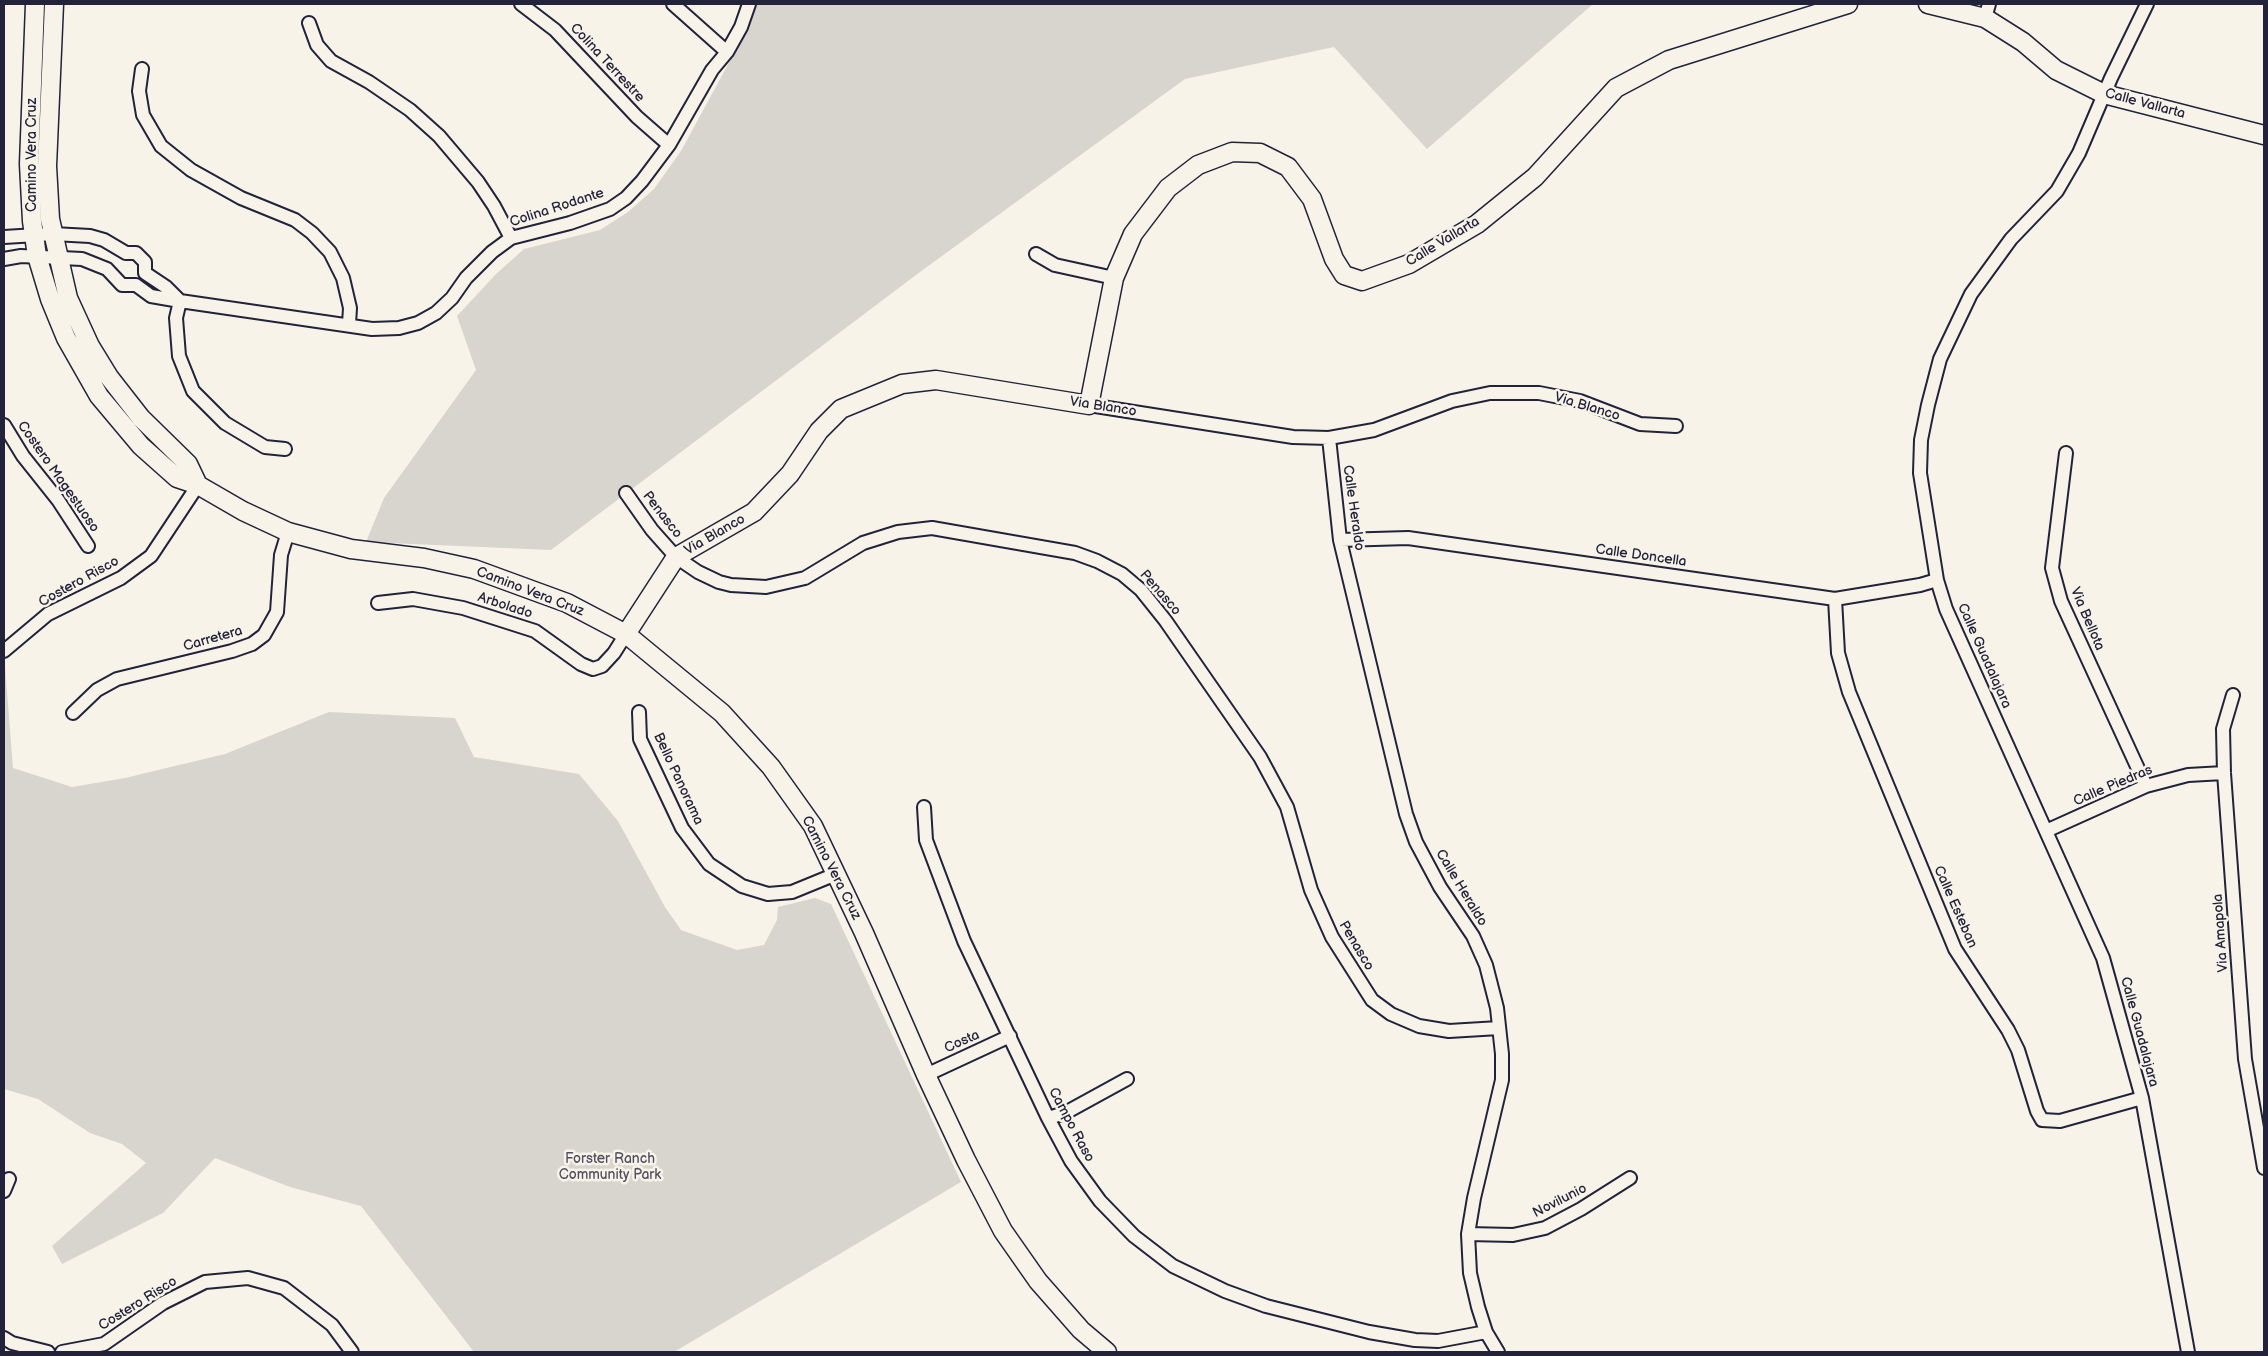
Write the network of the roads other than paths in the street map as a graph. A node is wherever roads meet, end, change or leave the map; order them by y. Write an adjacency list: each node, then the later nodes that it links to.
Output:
1 (35, 4): 16 (main road, Camino Vera Cruz)
2 (54, 4): 17 (main road, Camino Vera Cruz)
3 (521, 4): 15 (street, Colina Terrestre)
4 (673, 4): 11 (street)
5 (749, 4): 11 (street, Colina Rodante)
6 (1848, 4): 25 (main road, Calle Vallarta)
7 (1928, 4): 9 (main road, Calle Vallarta)
8 (2147, 4): 13 (street, Calle Guadalajara)
9 (1987, 11): 13 (main road, Calle Vallarta)
10 (310, 23): 19 (street)
11 (726, 52): 15 (street, Colina Rodante)
12 (142, 69): 28 (street)
13 (2104, 94): 14 (main road, Calle Vallarta); 41 (street, Calle Guadalajara)
14 (2264, 135)
15 (669, 144): 19 (street, Colina Rodante)
16 (34, 234): 17 (street); 18 (street); 21 (main road, Camino Vera Cruz)
17 (53, 234): 22 (main road, Camino Vera Cruz); 24 (street)
18 (4, 237)
19 (511, 238): 28 (street, Colina Rodante)
20 (1036, 254): 25 (street)
21 (38, 256): 22 (street, Colina Rodante); 23 (street, Colina Rodante); 35 (main road, Camino Vera Cruz)
22 (58, 256): 26 (street, Colina Rodante); 35 (main road, Camino Vera Cruz)
23 (4, 259)
24 (145, 273): 26 (street); 27 (street)
25 (1114, 278): 29 (main road, Calle Vallarta)
26 (136, 285): 27 (street, Colina Rodante)
27 (180, 301): 28 (street, Colina Rodante); 33 (street)
28 (349, 324)
29 (1089, 405): 32 (street, Via Blanco); 40 (main road, Via Blanco)
30 (4, 425): 39 (street, Costero Magestuoso)
31 (1676, 426): 32 (street, Via Blanco)
32 (1329, 438): 38 (street, Calle Heraldo)
33 (285, 449)
34 (2066, 453): 50 (street, Via Bellota)
35 (198, 485): 37 (main road, Camino Vera Cruz); 45 (street, Costero Risco)
36 (626, 493): 40 (street, Penasco)
37 (288, 532): 44 (main road, Camino Vera Cruz); 48 (street, Carretera)
38 (1340, 540): 42 (street, Calle Doncella); 54 (street, Calle Heraldo)
39 (88, 546)
40 (676, 557): 44 (main road, Via Blanco); 54 (street, Penasco)
41 (1936, 580): 42 (street, Calle Doncella); 52 (street, Calle Guadalajara)
42 (1835, 599): 58 (street, Calle Esteban)
43 (378, 603): 44 (street, Arbolado)
44 (626, 634): 53 (main road, Camino Vera Cruz)
45 (4, 650)
46 (2233, 695): 49 (street, Via Amapola)
47 (639, 712): 53 (street, Bello Panorama)
48 (73, 713)
49 (2224, 773): 50 (street, Calle Piedras); 60 (street, Via Amapola)
50 (2146, 786): 52 (street, Calle Piedras)
51 (924, 807): 55 (street, Campo Raso)
52 (2046, 831): 58 (street, Calle Guadalajara)
53 (836, 874): 56 (main road, Camino Vera Cruz)
54 (1499, 1028): 64 (street, Calle Heraldo)
55 (1010, 1036): 56 (street, Costa); 59 (street, Campo Raso)
56 (926, 1075): 70 (main road, Camino Vera Cruz)
57 (1127, 1079): 59 (street)
58 (2142, 1098): 72 (street, Calle Guadalajara)
59 (1048, 1118): 65 (street, Campo Raso)
60 (2264, 1168)
61 (1630, 1178): 64 (street, Novilunio)
62 (9, 1179): 63 (street)
63 (4, 1191)
64 (1468, 1234): 65 (street, Calle Heraldo)
65 (1486, 1332): 71 (street, Calle Heraldo)
66 (4, 1338): 67 (street)
67 (48, 1352)
68 (62, 1352): 69 (street, Costero Risco)
69 (352, 1352)
70 (1107, 1352)
71 (1498, 1352)
72 (2188, 1352)

